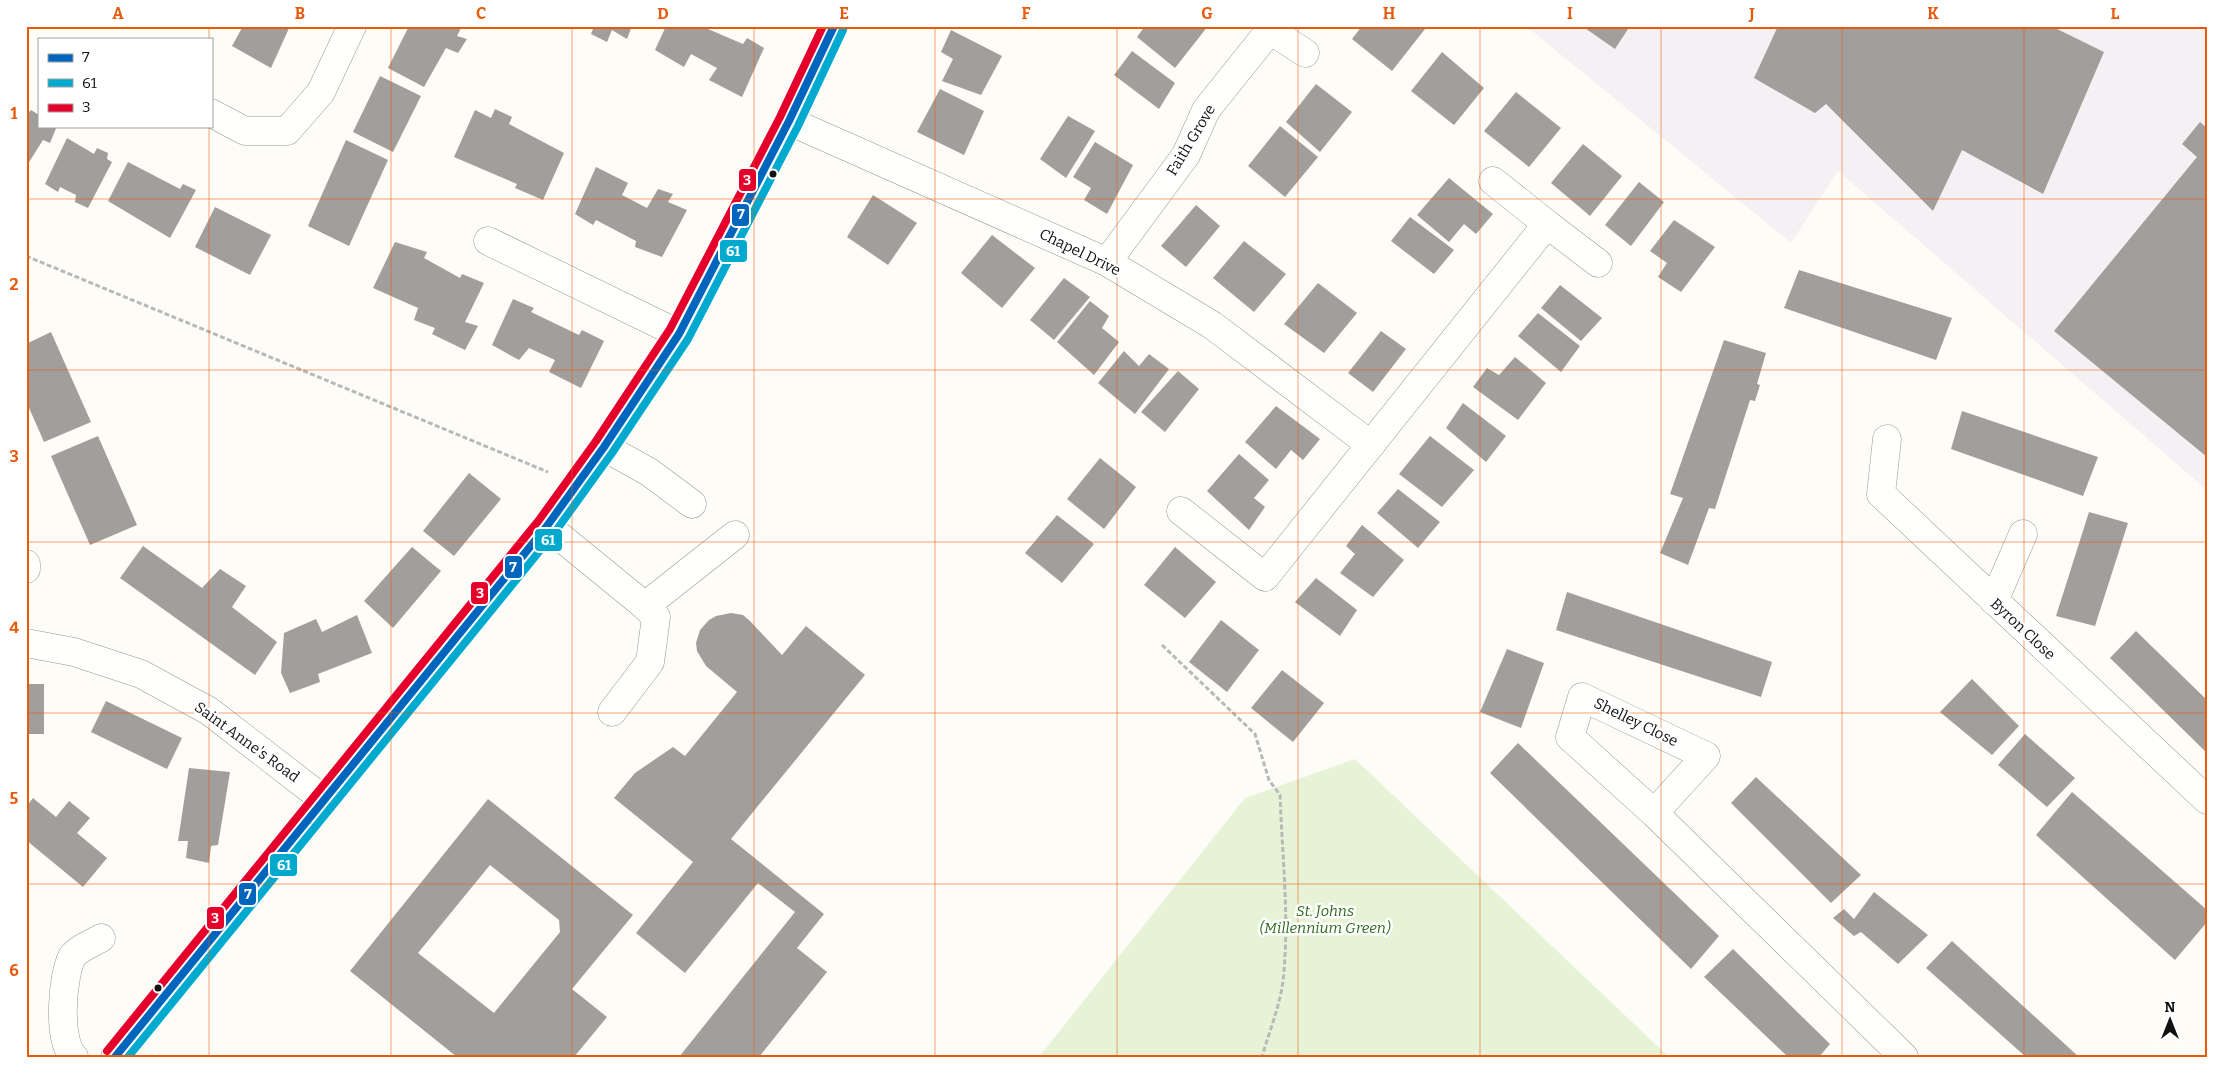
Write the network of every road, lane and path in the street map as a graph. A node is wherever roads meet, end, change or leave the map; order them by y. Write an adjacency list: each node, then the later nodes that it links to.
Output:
1 (352, 26): 5 (street)
2 (834, 26): 6 (street)
3 (1268, 28): 4 (street, Faith Grove); 11 (street, Faith Grove)
4 (1305, 53)
5 (212, 114)
6 (789, 120): 11 (street, Chapel Drive); 13 (street)
7 (1493, 181): 8 (street)
8 (1547, 224): 12 (street); 15 (street)
9 (488, 241): 13 (street)
10 (26, 256): 17 (path)
11 (1107, 262): 15 (street, Chapel Drive)
12 (1598, 263)
13 (679, 334): 16 (street)
14 (1887, 439): 25 (street, Byron Close)
15 (1371, 445): 19 (street)
16 (604, 448): 17 (street); 18 (street)
17 (578, 485): 20 (street)
18 (692, 504)
19 (1182, 511)
20 (547, 526): 26 (street); 30 (street)
21 (2023, 534): 25 (street)
22 (735, 535): 26 (street)
23 (26, 564): 24 (street)
24 (26, 569)
25 (1994, 601): 31 (street, Byron Close)
26 (645, 606): 29 (street)
27 (26, 643): 30 (street, Saint Anne's Road)
28 (1162, 645): 36 (path)
29 (612, 712)
30 (322, 799): 35 (street)
31 (2207, 800)
32 (1654, 813): 32 (street, Shelley Close); 37 (street, Shelley Close)
33 (101, 938): 34 (street)
34 (74, 1057)
35 (115, 1057)
36 (1262, 1057)
37 (1904, 1057)

